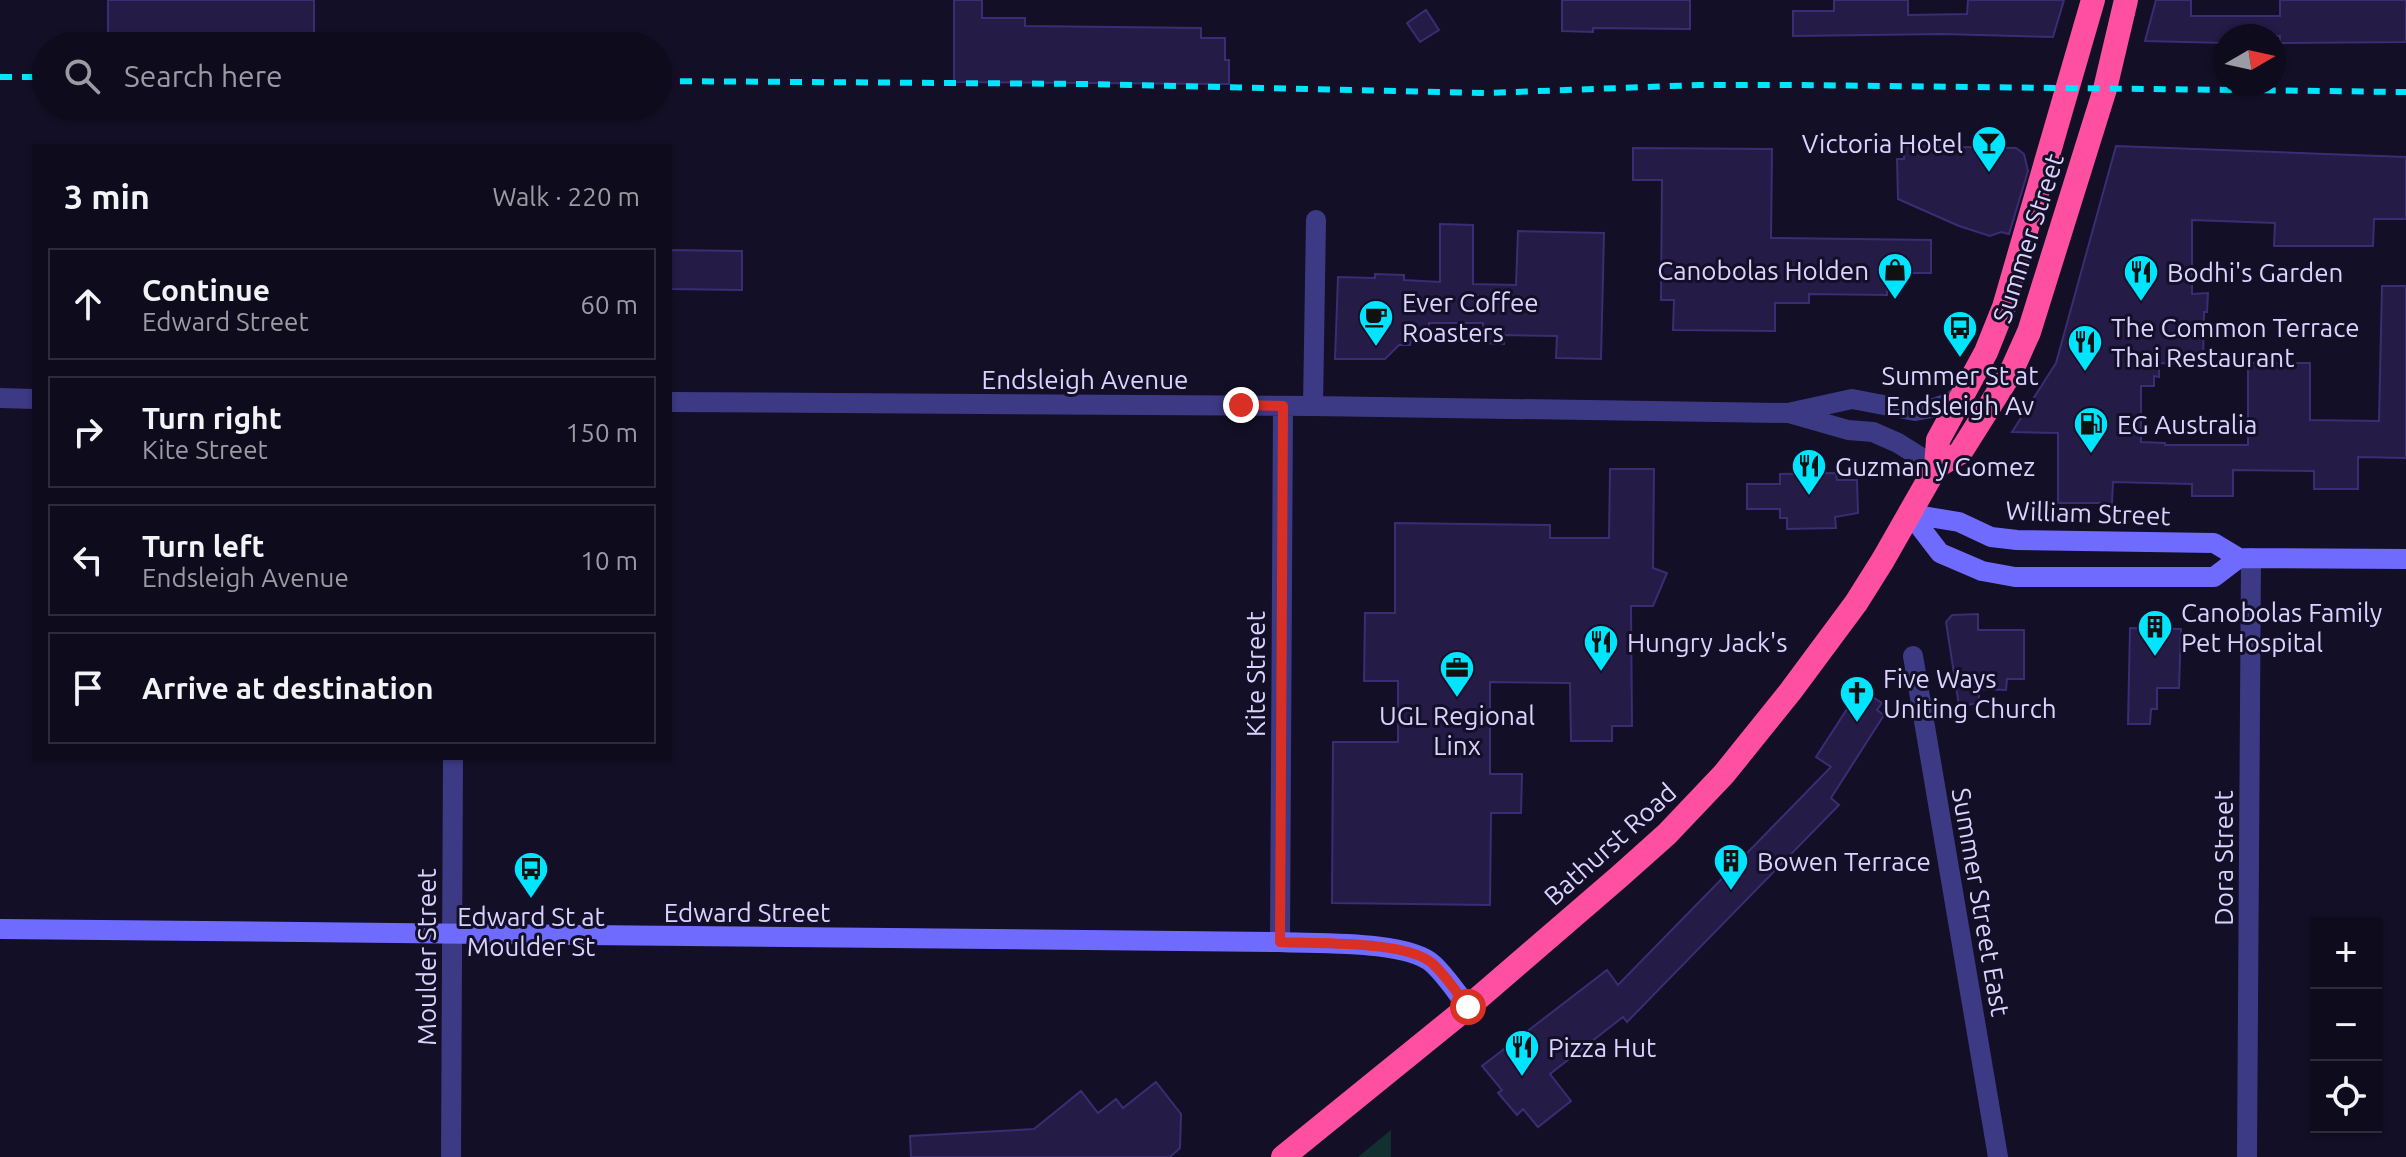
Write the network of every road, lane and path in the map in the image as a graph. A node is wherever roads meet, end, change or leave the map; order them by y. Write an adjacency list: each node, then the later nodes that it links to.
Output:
1 (2093, 0): 4 (highway, Summer Street)
2 (2126, 0): 11 (highway, Summer Street)
3 (1316, 220): 9 (street)
4 (1963, 393): 10 (street, Endsleigh Avenue); 11 (highway, Summer Street)
5 (0, 398): 6 (street)
6 (32, 399)
7 (672, 402): 8 (street, Endsleigh Avenue)
8 (1283, 406): 9 (street, Endsleigh Avenue); 19 (street, Kite Street)
9 (1313, 406): 10 (street, Endsleigh Avenue)
10 (1788, 413): 11 (street, Endsleigh Avenue)
11 (1936, 467): 12 (highway, Summer Street)
12 (1910, 514): 13 (street, William Street); 13 (street, William Street); 20 (highway, Bathurst Road)
13 (2245, 558): 14 (street, William Street); 24 (street, Dora Street)
14 (2406, 559)
15 (1913, 656): 23 (street, Summer Street East)
16 (453, 760): 18 (street, Moulder Street)
17 (0, 929): 18 (street, Edward Street)
18 (452, 935): 19 (street, Edward Street); 21 (street, Moulder Street)
19 (1280, 942): 20 (street, Edward Street)
20 (1468, 1007): 22 (highway, Bathurst Road)
21 (451, 1157)
22 (1283, 1157)
23 (1998, 1157)
24 (2247, 1157)

